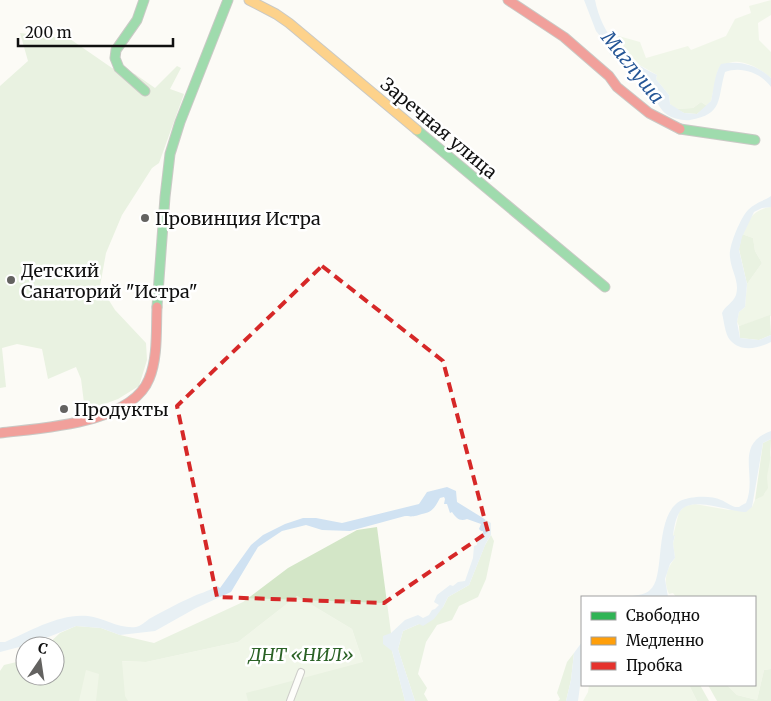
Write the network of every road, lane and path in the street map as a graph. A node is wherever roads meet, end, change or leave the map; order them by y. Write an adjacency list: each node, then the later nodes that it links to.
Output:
1 (144, 0): 5 (street)
2 (228, 0): 8 (street)
3 (248, 0): 7 (street, Заречная улица)
4 (508, 0): 6 (street)
5 (145, 91)
6 (755, 140)
7 (605, 286)
8 (0, 433)
9 (301, 672): 10 (street)
10 (290, 701)

